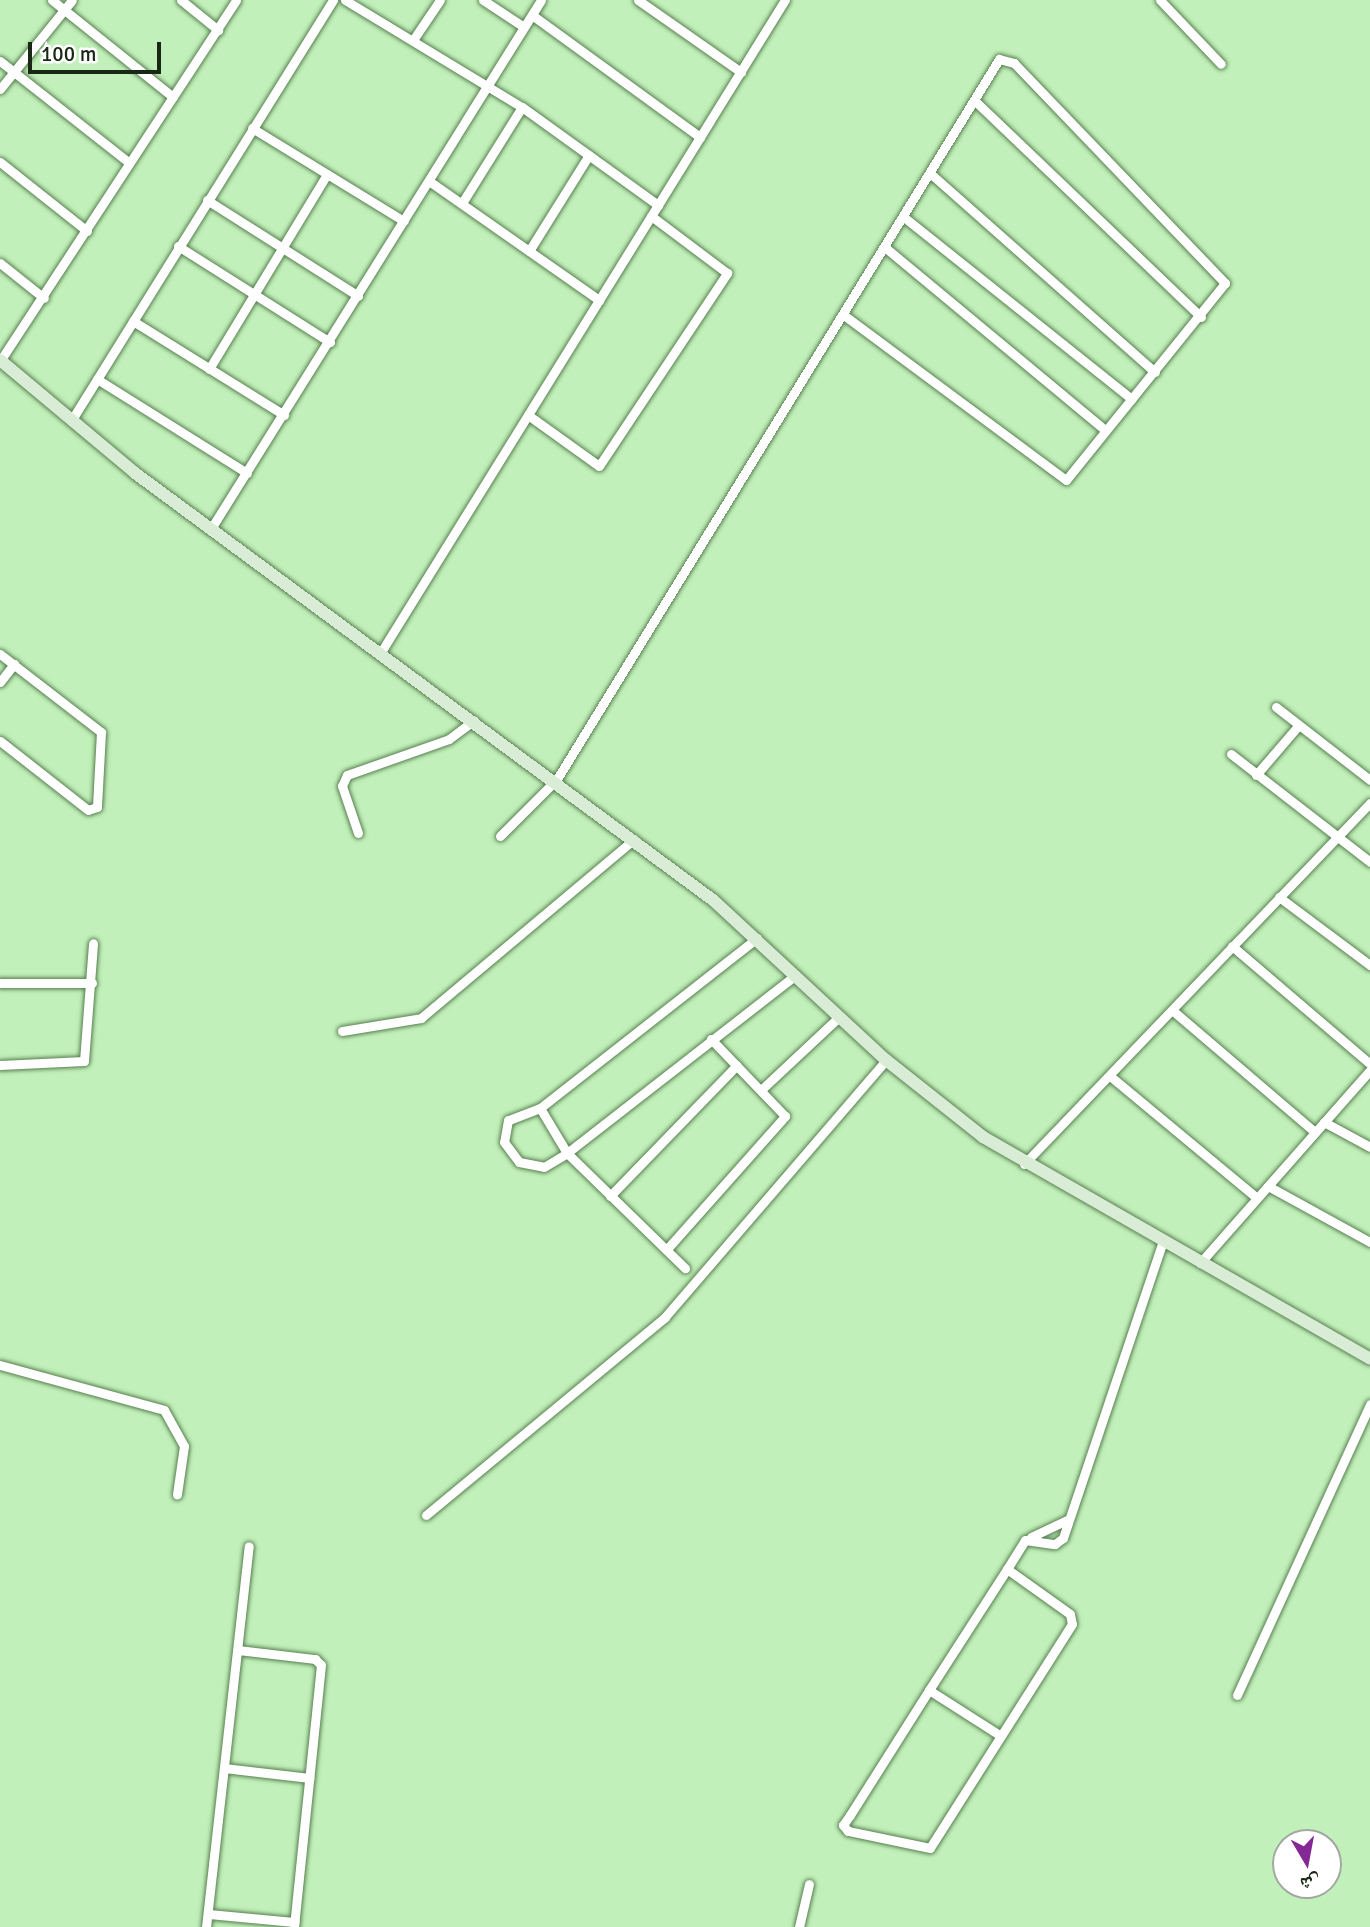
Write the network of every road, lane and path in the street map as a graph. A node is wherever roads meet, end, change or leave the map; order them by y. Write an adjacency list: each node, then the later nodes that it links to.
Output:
1 (52, 0): 13 (street)
2 (72, 0): 13 (street)
3 (181, 0): 16 (street)
4 (236, 0): 16 (street)
5 (333, 0): 27 (street)
6 (345, 0): 17 (street)
7 (440, 0): 17 (street)
8 (483, 0): 15 (street)
9 (541, 0): 14 (street)
10 (638, 0): 21 (street)
11 (785, 0): 21 (street)
12 (1160, 0): 19 (street)
13 (64, 10): 20 (street); 24 (street)
14 (532, 15): 15 (street); 28 (street)
15 (524, 27): 22 (street)
16 (218, 30): 24 (street)
17 (413, 40): 22 (street)
18 (0, 61): 20 (street)
19 (1221, 64)
20 (14, 72): 23 (street); 30 (street)
21 (741, 72): 28 (street)
22 (489, 86): 26 (street); 34 (street)
23 (0, 89)
24 (173, 97): 30 (street)
25 (974, 100): 32 (street); 52 (street); 52 (street)
26 (522, 107): 29 (street); 36 (street)
27 (252, 128): 33 (street); 35 (street)
28 (700, 137): 37 (street)
29 (589, 155): 37 (street); 45 (street)
30 (127, 161): 41 (street)
31 (0, 162): 41 (street)
32 (931, 173): 39 (street); 57 (street)
33 (327, 174): 40 (street); 43 (street)
34 (429, 181): 36 (street); 40 (street)
35 (207, 200): 42 (street); 43 (street)
36 (463, 203): 45 (street)
37 (658, 205): 38 (street)
38 (651, 216): 50 (street); 61 (street)
39 (905, 218): 44 (street); 59 (street)
40 (404, 221): 48 (street)
41 (87, 231): 49 (street)
42 (178, 246): 47 (street); 53 (street)
43 (284, 248): 47 (street); 48 (street)
44 (887, 249): 51 (street); 63 (street)
45 (529, 251): 50 (street)
46 (0, 263): 49 (street)
47 (255, 295): 54 (street); 56 (street)
48 (358, 296): 54 (street)
49 (44, 299): 55 (street)
50 (599, 300): 61 (street)
51 (845, 316): 63 (street); 76 (street)
52 (1201, 317): 57 (street)
53 (133, 321): 56 (street); 58 (street)
54 (330, 342): 60 (street)
55 (0, 360): 62 (main road)
56 (209, 369): 60 (street)
57 (1155, 372): 59 (street)
58 (97, 379): 62 (street); 64 (street)
59 (1132, 398): 63 (street)
60 (284, 415): 64 (street)
61 (528, 415): 66 (street)
62 (71, 421): 65 (main road)
63 (1105, 430)
64 (247, 473): 65 (street)
65 (212, 527): 66 (main road)
66 (381, 652): 71 (main road)
67 (0, 654): 68 (street)
68 (14, 664): 69 (street); 73 (street)
69 (0, 682)
70 (1276, 707): 72 (street)
71 (474, 720): 76 (main road); 79 (street)
72 (1298, 726): 75 (street); 77 (street)
73 (0, 741)
74 (1231, 754): 75 (street)
75 (1256, 775): 81 (street)
76 (557, 779): 80 (street); 82 (main road)
77 (1370, 780)
78 (1370, 803): 81 (street)
79 (358, 833)
80 (500, 836)
81 (1337, 837): 83 (street); 84 (street)
82 (634, 838): 85 (main road); 94 (street)
83 (1370, 862)
84 (1279, 897): 87 (street); 88 (street)
85 (757, 938): 89 (main road); 102 (street)
86 (93, 943): 91 (street)
87 (1232, 946): 92 (street); 99 (street)
88 (1370, 965)
89 (796, 975): 93 (main road); 95 (street)
90 (0, 983): 91 (street)
91 (92, 983): 97 (street)
92 (1172, 1010): 100 (street); 104 (street)
93 (839, 1016): 96 (main road); 101 (street)
94 (342, 1031)
95 (710, 1039): 98 (street); 106 (street)
96 (886, 1060): 107 (main road); 120 (street)
97 (0, 1065)
98 (737, 1065): 101 (street); 109 (street)
99 (1370, 1067): 103 (street)
100 (1110, 1076): 107 (street); 110 (street)
101 (762, 1089): 113 (street)
102 (540, 1108): 106 (street); 106 (street)
103 (1324, 1122): 104 (street); 105 (street)
104 (1315, 1132): 108 (street)
105 (1370, 1147)
106 (567, 1153): 109 (street)
107 (1024, 1164): 112 (main road)
108 (1268, 1185): 110 (street); 111 (street)
109 (610, 1196): 113 (street)
110 (1257, 1198): 114 (street)
111 (1370, 1242)
112 (1162, 1244): 114 (main road); 121 (street)
113 (667, 1249): 115 (street)
114 (1200, 1263): 116 (main road)
115 (685, 1268)
116 (1370, 1359)
117 (0, 1366): 119 (street)
118 (1370, 1404): 127 (street)
119 (177, 1494)
120 (426, 1515)
121 (1069, 1519): 122 (street); 122 (street)
122 (1031, 1537): 124 (street)
123 (249, 1546): 125 (street)
124 (1007, 1569): 126 (street); 128 (street)
125 (238, 1650): 129 (street); 130 (street)
126 (929, 1690): 128 (street); 128 (street)
127 (1237, 1695)
128 (1001, 1736)
129 (224, 1768): 130 (street); 132 (street)
130 (309, 1778): 133 (street)
131 (809, 1884): 135 (street)
132 (208, 1914): 133 (street); 134 (street)
133 (294, 1924)
134 (206, 1927)
135 (799, 1927)

